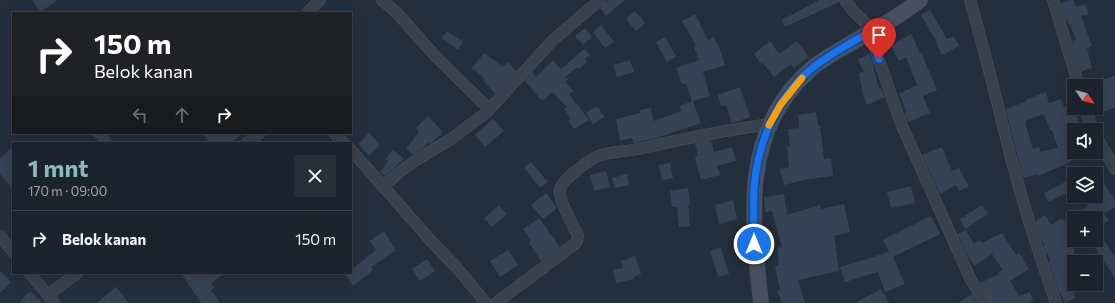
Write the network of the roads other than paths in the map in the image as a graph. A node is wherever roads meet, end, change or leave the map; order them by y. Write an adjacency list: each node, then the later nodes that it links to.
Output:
1 (320, 0): 8 (street)
2 (382, 0): 11 (street)
3 (600, 0): 11 (street)
4 (845, 0): 9 (street)
5 (920, 0): 9 (street)
6 (970, 0): 30 (street)
7 (1053, 0): 10 (street)
8 (308, 12)
9 (871, 31): 12 (street); 29 (street)
10 (1077, 79)
11 (489, 109): 20 (street)
12 (770, 124): 27 (street); 28 (street)
13 (259, 134): 15 (street)
14 (335, 134): 16 (street)
15 (248, 142)
16 (343, 142)
17 (1103, 148): 19 (street)
18 (352, 151): 20 (street)
19 (1115, 168)
20 (383, 187): 26 (street)
21 (0, 236): 22 (street)
22 (12, 251)
23 (31, 274): 25 (street)
24 (76, 274): 25 (street)
25 (51, 299)
26 (486, 303)
27 (496, 303)
28 (762, 303)
29 (985, 303)
30 (1056, 303)

